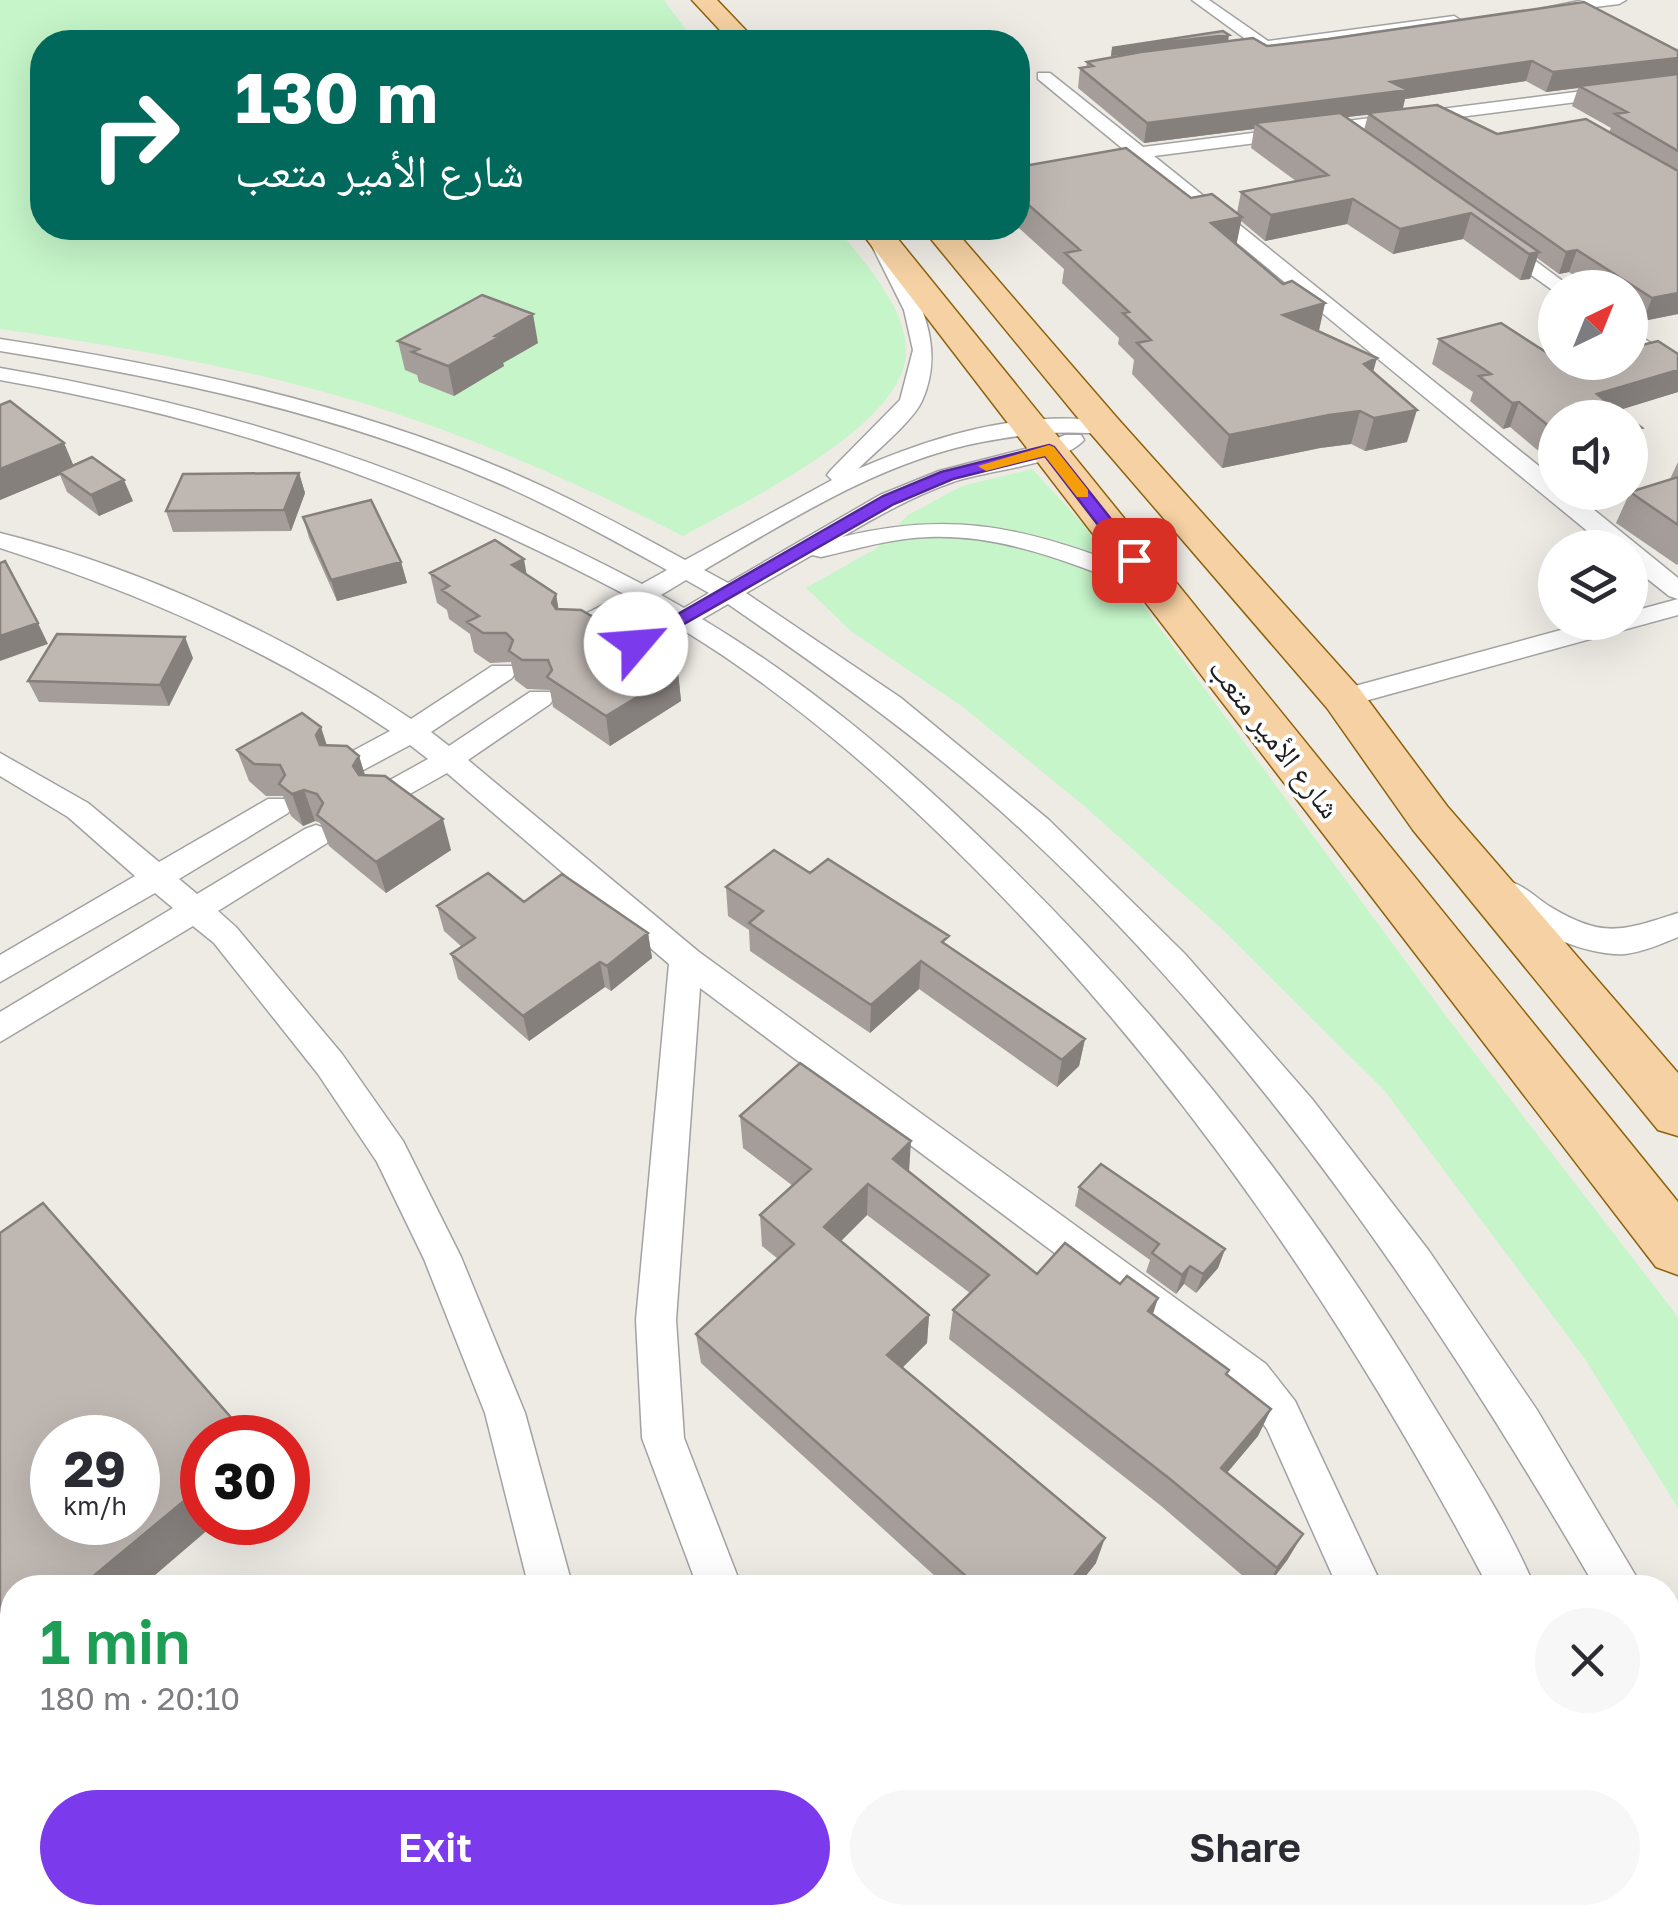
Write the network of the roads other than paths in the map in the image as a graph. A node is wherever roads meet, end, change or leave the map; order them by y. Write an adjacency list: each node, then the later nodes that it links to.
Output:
1 (695, 0): 9 (main road)
2 (704, 0): 10 (main road)
3 (1198, 0): 11 (street)
4 (1618, 0): 5 (street)
5 (1565, 3): 6 (street); 8 (street)
6 (1532, 11)
7 (1475, 19): 11 (street)
8 (1601, 23)
9 (719, 30)
10 (747, 30)
11 (1265, 46): 12 (street)
12 (1210, 53)
13 (1046, 76): 19 (street)
14 (1678, 84): 15 (street)
15 (1535, 102): 16 (street); 17 (street)
16 (1567, 121)
17 (1337, 127): 18 (street); 19 (street)
18 (1369, 150)
19 (1140, 153): 32 (street)
20 (1482, 230): 24 (street)
21 (879, 240): 31 (street)
22 (883, 240): 30 (main road, شارع الأمير متعب)
23 (948, 240): 29 (main road)
24 (1538, 271)
25 (0, 346): 38 (street)
26 (1648, 349): 27 (street)
27 (1678, 370)
28 (0, 374): 42 (street)
29 (1105, 427): 30 (street); 51 (main road)
30 (1040, 438): 31 (street); 36 (street); 39 (main road, شارع الأمير متعب)
31 (865, 463): 38 (street)
32 (1538, 477)
33 (1578, 510): 34 (street)
34 (1603, 530)
35 (0, 540): 52 (street)
36 (783, 560): 39 (street); 41 (street)
37 (1648, 567): 40 (street)
38 (690, 570): 41 (street); 42 (street)
39 (1156, 588): 67 (main road, شارع الأمير متعب)
40 (1678, 591)
41 (728, 592): 45 (street); 72 (street)
42 (646, 596): 45 (street); 46 (street)
43 (1678, 607): 44 (street)
44 (1648, 615)
45 (684, 619): 48 (street); 71 (street)
46 (573, 631)
47 (1556, 640): 51 (street)
48 (611, 656)
49 (502, 672): 52 (street)
50 (540, 698): 53 (street)
51 (1343, 698): 58 (main road)
52 (410, 733): 53 (street); 55 (street)
53 (448, 760): 56 (street); 63 (street)
54 (0, 763): 60 (street)
55 (344, 768)
56 (382, 797)
57 (278, 806): 60 (street)
58 (1430, 818): 62 (street); 66 (main road)
59 (316, 836): 61 (street)
60 (159, 878): 61 (street); 64 (street)
61 (197, 911): 65 (street); 68 (street)
62 (1678, 925)
63 (686, 959): 69 (street); 70 (street)
64 (0, 970)
65 (0, 1029)
66 (1678, 1112)
67 (1678, 1248)
68 (548, 1575)
69 (715, 1575)
70 (1355, 1575)
71 (1507, 1575)
72 (1614, 1575)

